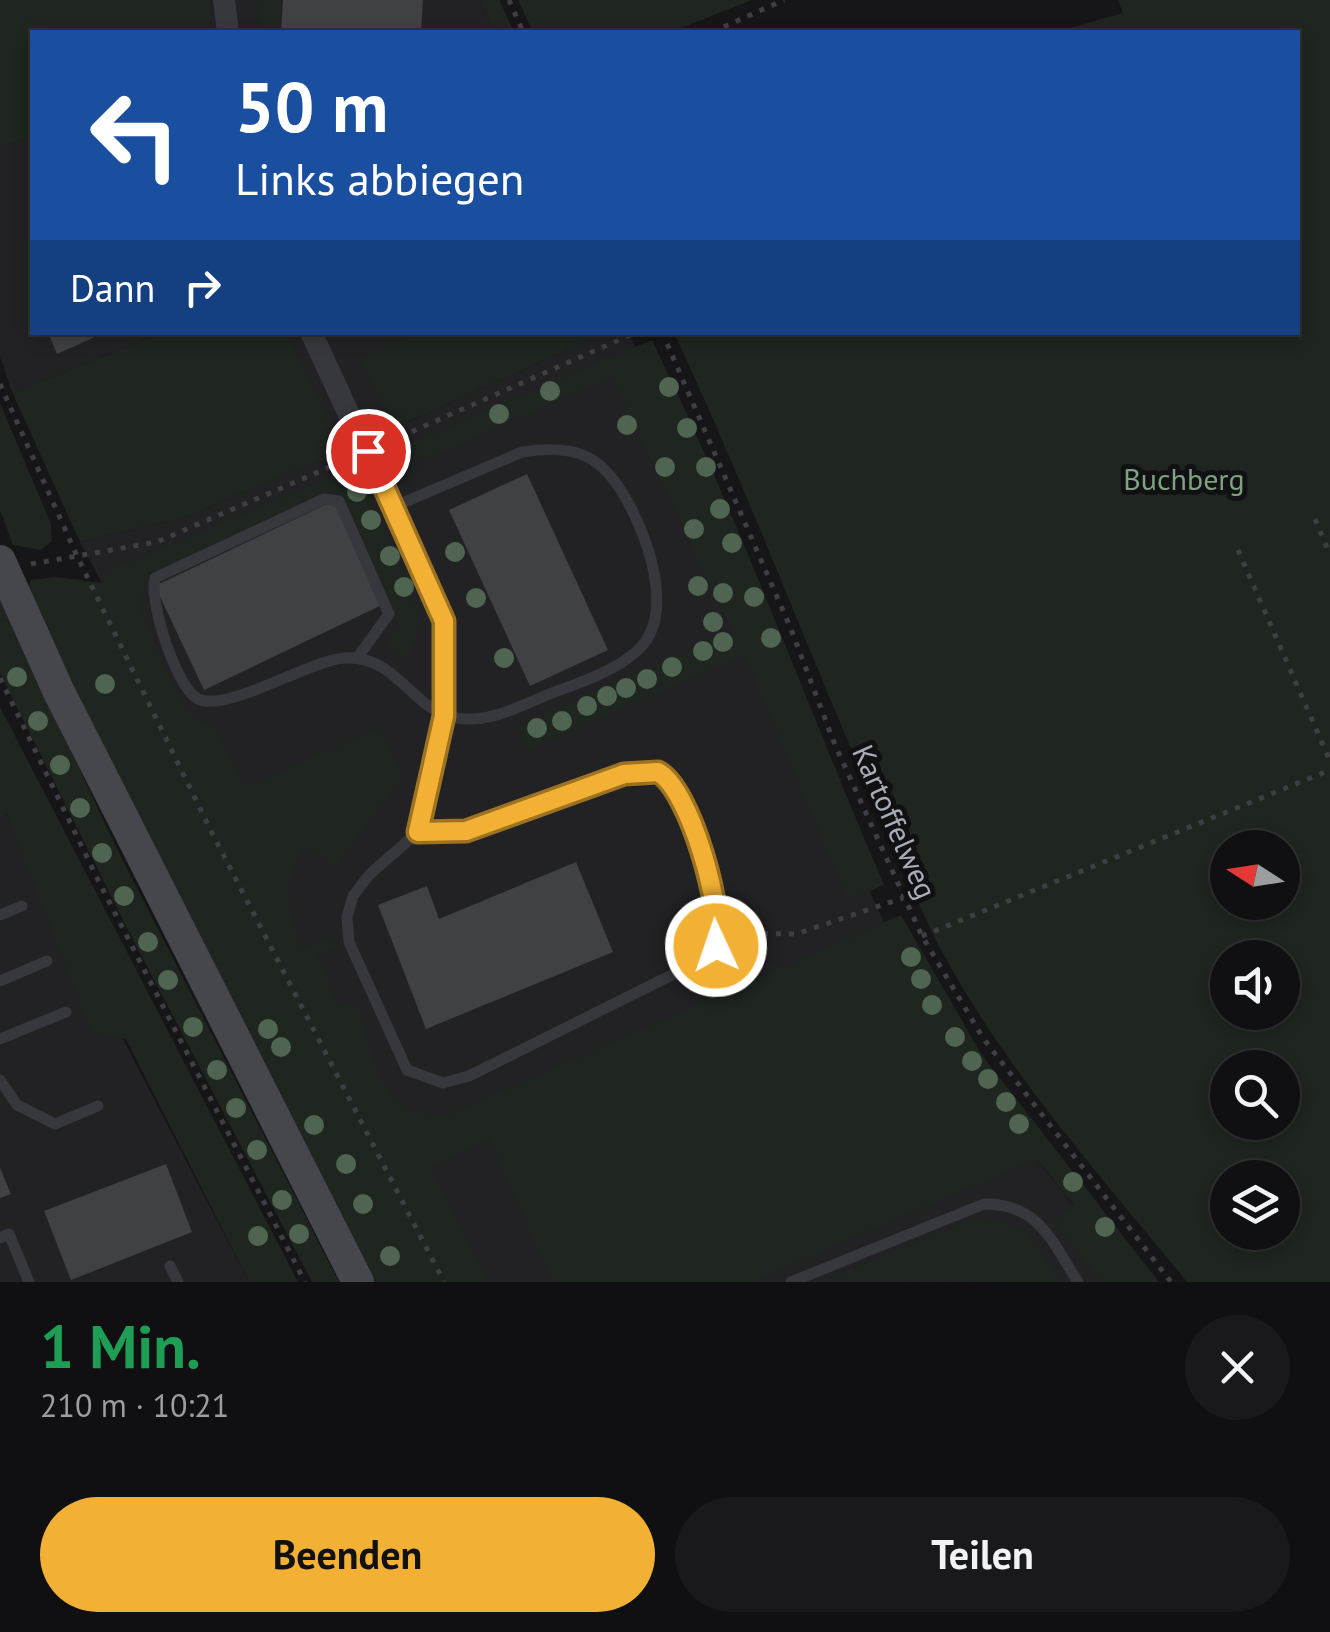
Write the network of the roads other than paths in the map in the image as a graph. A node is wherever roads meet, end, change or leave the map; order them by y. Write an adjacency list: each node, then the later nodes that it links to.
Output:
1 (224, 0): 2 (street)
2 (228, 30)
3 (313, 335): 4 (street)
4 (393, 506): 7 (street); 7 (lane)
5 (2, 566): 21 (main road)
6 (357, 658): 6 (lane); 7 (lane)
7 (444, 716): 8 (lane)
8 (418, 832): 8 (lane)
9 (22, 906): 10 (lane)
10 (0, 915)
11 (47, 961): 12 (lane)
12 (0, 982)
13 (66, 1012): 14 (lane)
14 (0, 1039)
15 (0, 1080): 16 (lane)
16 (98, 1106)
17 (0, 1238): 19 (lane)
18 (170, 1266): 20 (lane)
19 (29, 1282)
20 (178, 1282)
21 (358, 1282)
22 (791, 1282): 23 (lane)
23 (1078, 1282)

